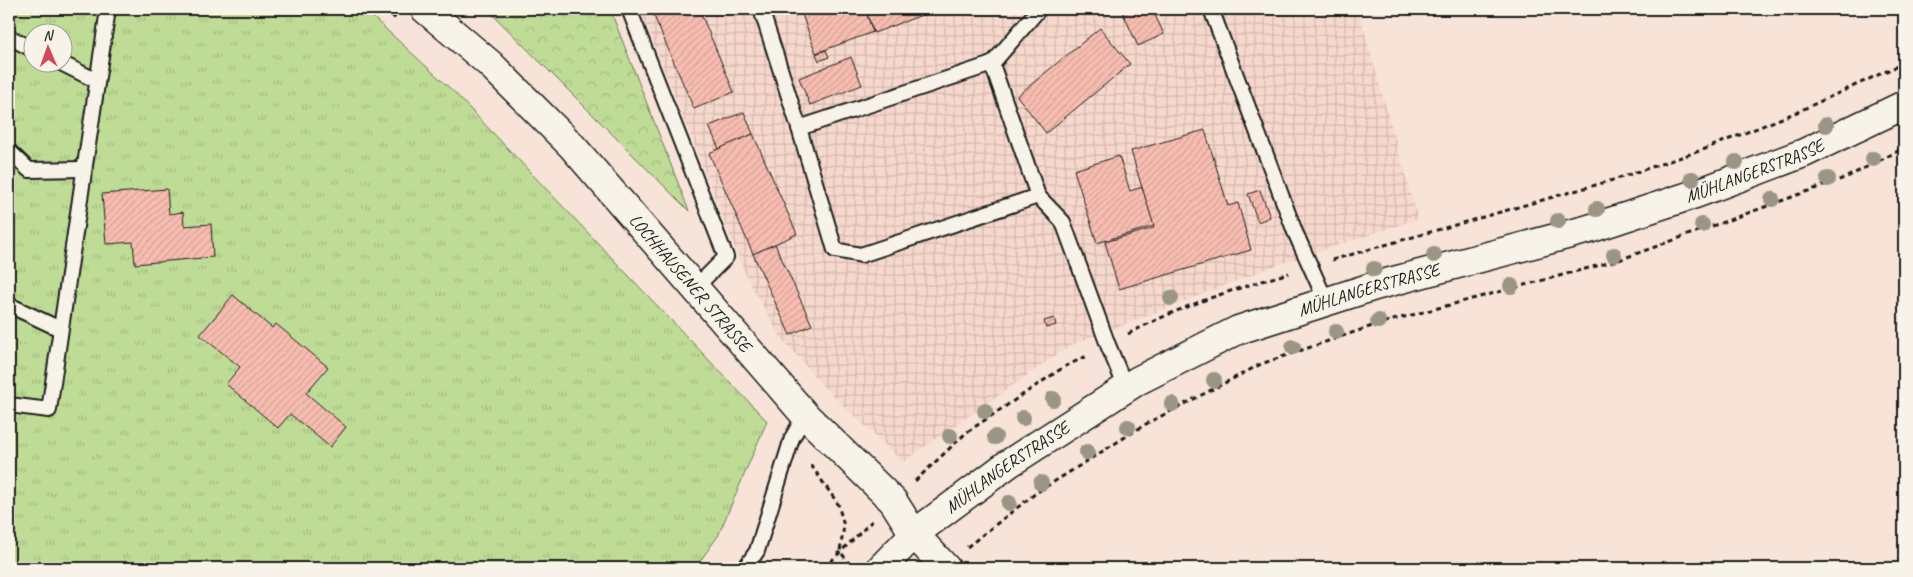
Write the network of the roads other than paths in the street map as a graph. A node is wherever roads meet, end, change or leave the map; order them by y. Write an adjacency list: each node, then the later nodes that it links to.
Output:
1 (108, 9): 11 (lane)
2 (425, 9): 17 (main road, LOCHHAUSENER STRASSE)
3 (629, 9): 17 (lane)
4 (761, 9): 13 (lane)
5 (1039, 9): 9 (lane)
6 (1211, 9): 18 (lane)
7 (9, 37): 8 (lane)
8 (22, 44)
9 (992, 64): 13 (lane); 16 (lane)
10 (72, 68): 11 (lane)
11 (97, 81): 15 (lane)
12 (1904, 105): 18 (main road, MÜHLANGERSTRASSE)
13 (799, 128): 16 (lane)
14 (9, 150): 15 (lane)
15 (84, 169): 20 (lane)
16 (1038, 196): 21 (lane)
17 (696, 287): 23 (main road, LOCHHAUSENER STRASSE)
18 (1326, 301): 21 (main road, MÜHLANGERSTRASSE)
19 (9, 306): 20 (lane)
20 (60, 329): 22 (lane)
21 (1126, 388): 24 (main road, MÜHLANGERSTRASSE)
22 (9, 405)
23 (805, 415): 24 (main road, LOCHHAUSENER STRASSE); 26 (lane)
24 (914, 534): 25 (main road, LOCHHAUSENER STRASSE); 27 (main road, MÜHLANGERSTRASSE)
25 (945, 567)
26 (745, 568)
27 (881, 568)

